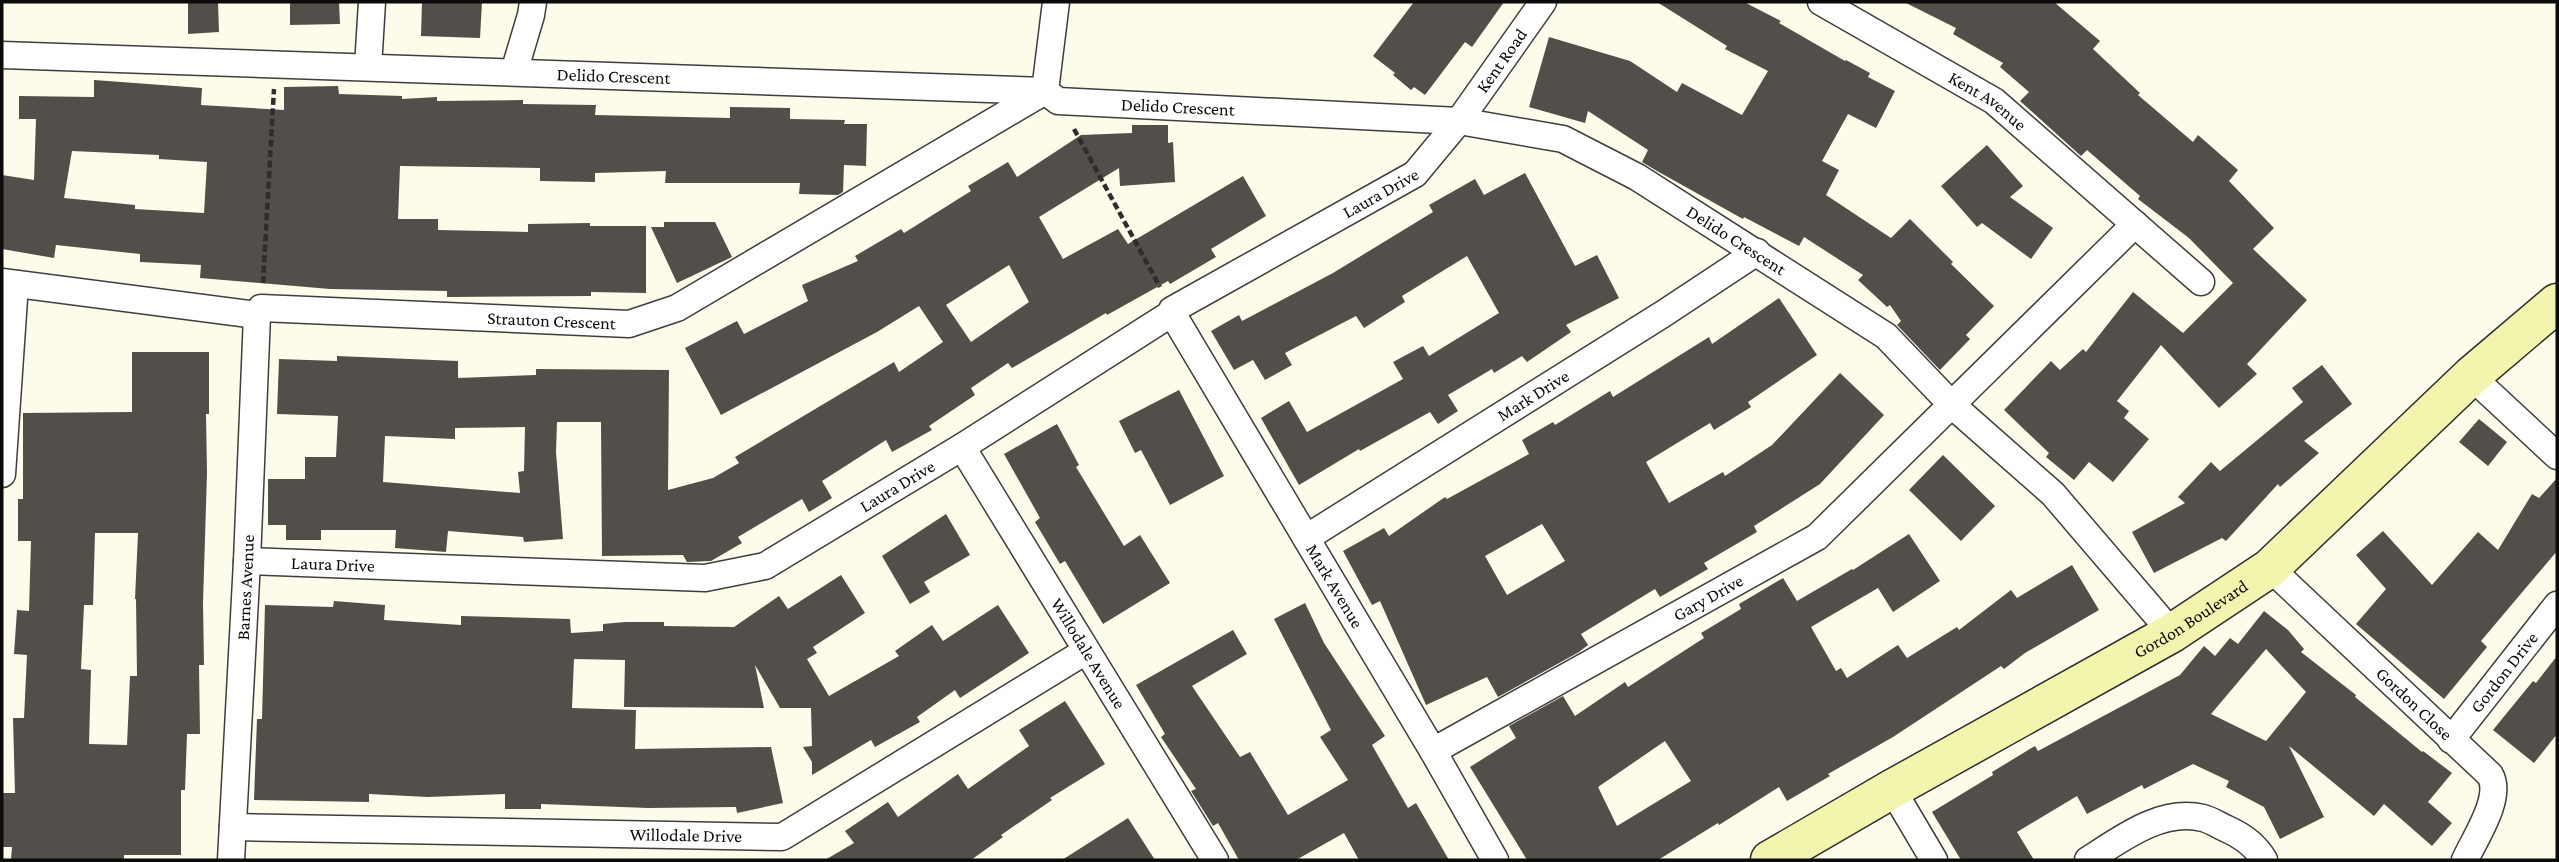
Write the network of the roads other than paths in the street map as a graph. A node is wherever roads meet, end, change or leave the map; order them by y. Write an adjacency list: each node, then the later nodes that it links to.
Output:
1 (372, 2): 7 (street)
2 (533, 2): 8 (street)
3 (1056, 2): 9 (street)
4 (1543, 2): 10 (street, Kent Road)
5 (1822, 2): 11 (street, Kent Avenue)
6 (2, 54): 7 (street, Delido Crescent)
7 (368, 67): 8 (street, Delido Crescent)
8 (514, 72): 9 (street, Delido Crescent)
9 (1052, 96): 10 (street, Delido Crescent); 16 (street, Strauton Crescent)
10 (1459, 121): 12 (street, Delido Crescent); 17 (street, Laura Drive)
11 (2135, 224): 13 (street, Kent Avenue); 19 (street)
12 (1758, 252): 19 (street, Delido Crescent); 23 (street, Mark Drive)
13 (2202, 282)
14 (9, 283): 16 (street, Strauton Crescent); 22 (street)
15 (2557, 303): 18 (street, Gordon Boulevard)
16 (259, 312): 24 (street, Barnes Avenue)
17 (1172, 312): 20 (street, Laura Drive); 23 (street, Mark Avenue)
18 (2471, 376): 21 (street); 25 (street, Gordon Boulevard)
19 (1952, 405): 27 (street, Delido Crescent); 30 (street, Gary Drive)
20 (962, 447): 24 (street, Laura Drive); 28 (street, Willodale Avenue)
21 (2557, 456)
22 (2, 474)
23 (1306, 538): 30 (street, Mark Avenue)
24 (247, 561): 32 (street, Barnes Avenue)
25 (2270, 568): 27 (street, Gordon Boulevard); 29 (street, Gordon Close)
26 (2557, 605): 29 (street, Gordon Drive)
27 (2172, 633): 31 (street, Gordon Boulevard)
28 (1086, 652): 32 (street, Willodale Drive); 34 (street, Willodale Avenue)
29 (2451, 740): 40 (street, Gordon Close)
30 (1433, 751): 35 (street, Mark Avenue)
31 (1892, 789): 36 (street, Gordon Boulevard); 37 (street)
32 (233, 827): 33 (street, Barnes Avenue)
33 (232, 860)
34 (1215, 860)
35 (1496, 860)
36 (1770, 860)
37 (1934, 860)
38 (2088, 860): 39 (street)
39 (2264, 860)
40 (2465, 860)

